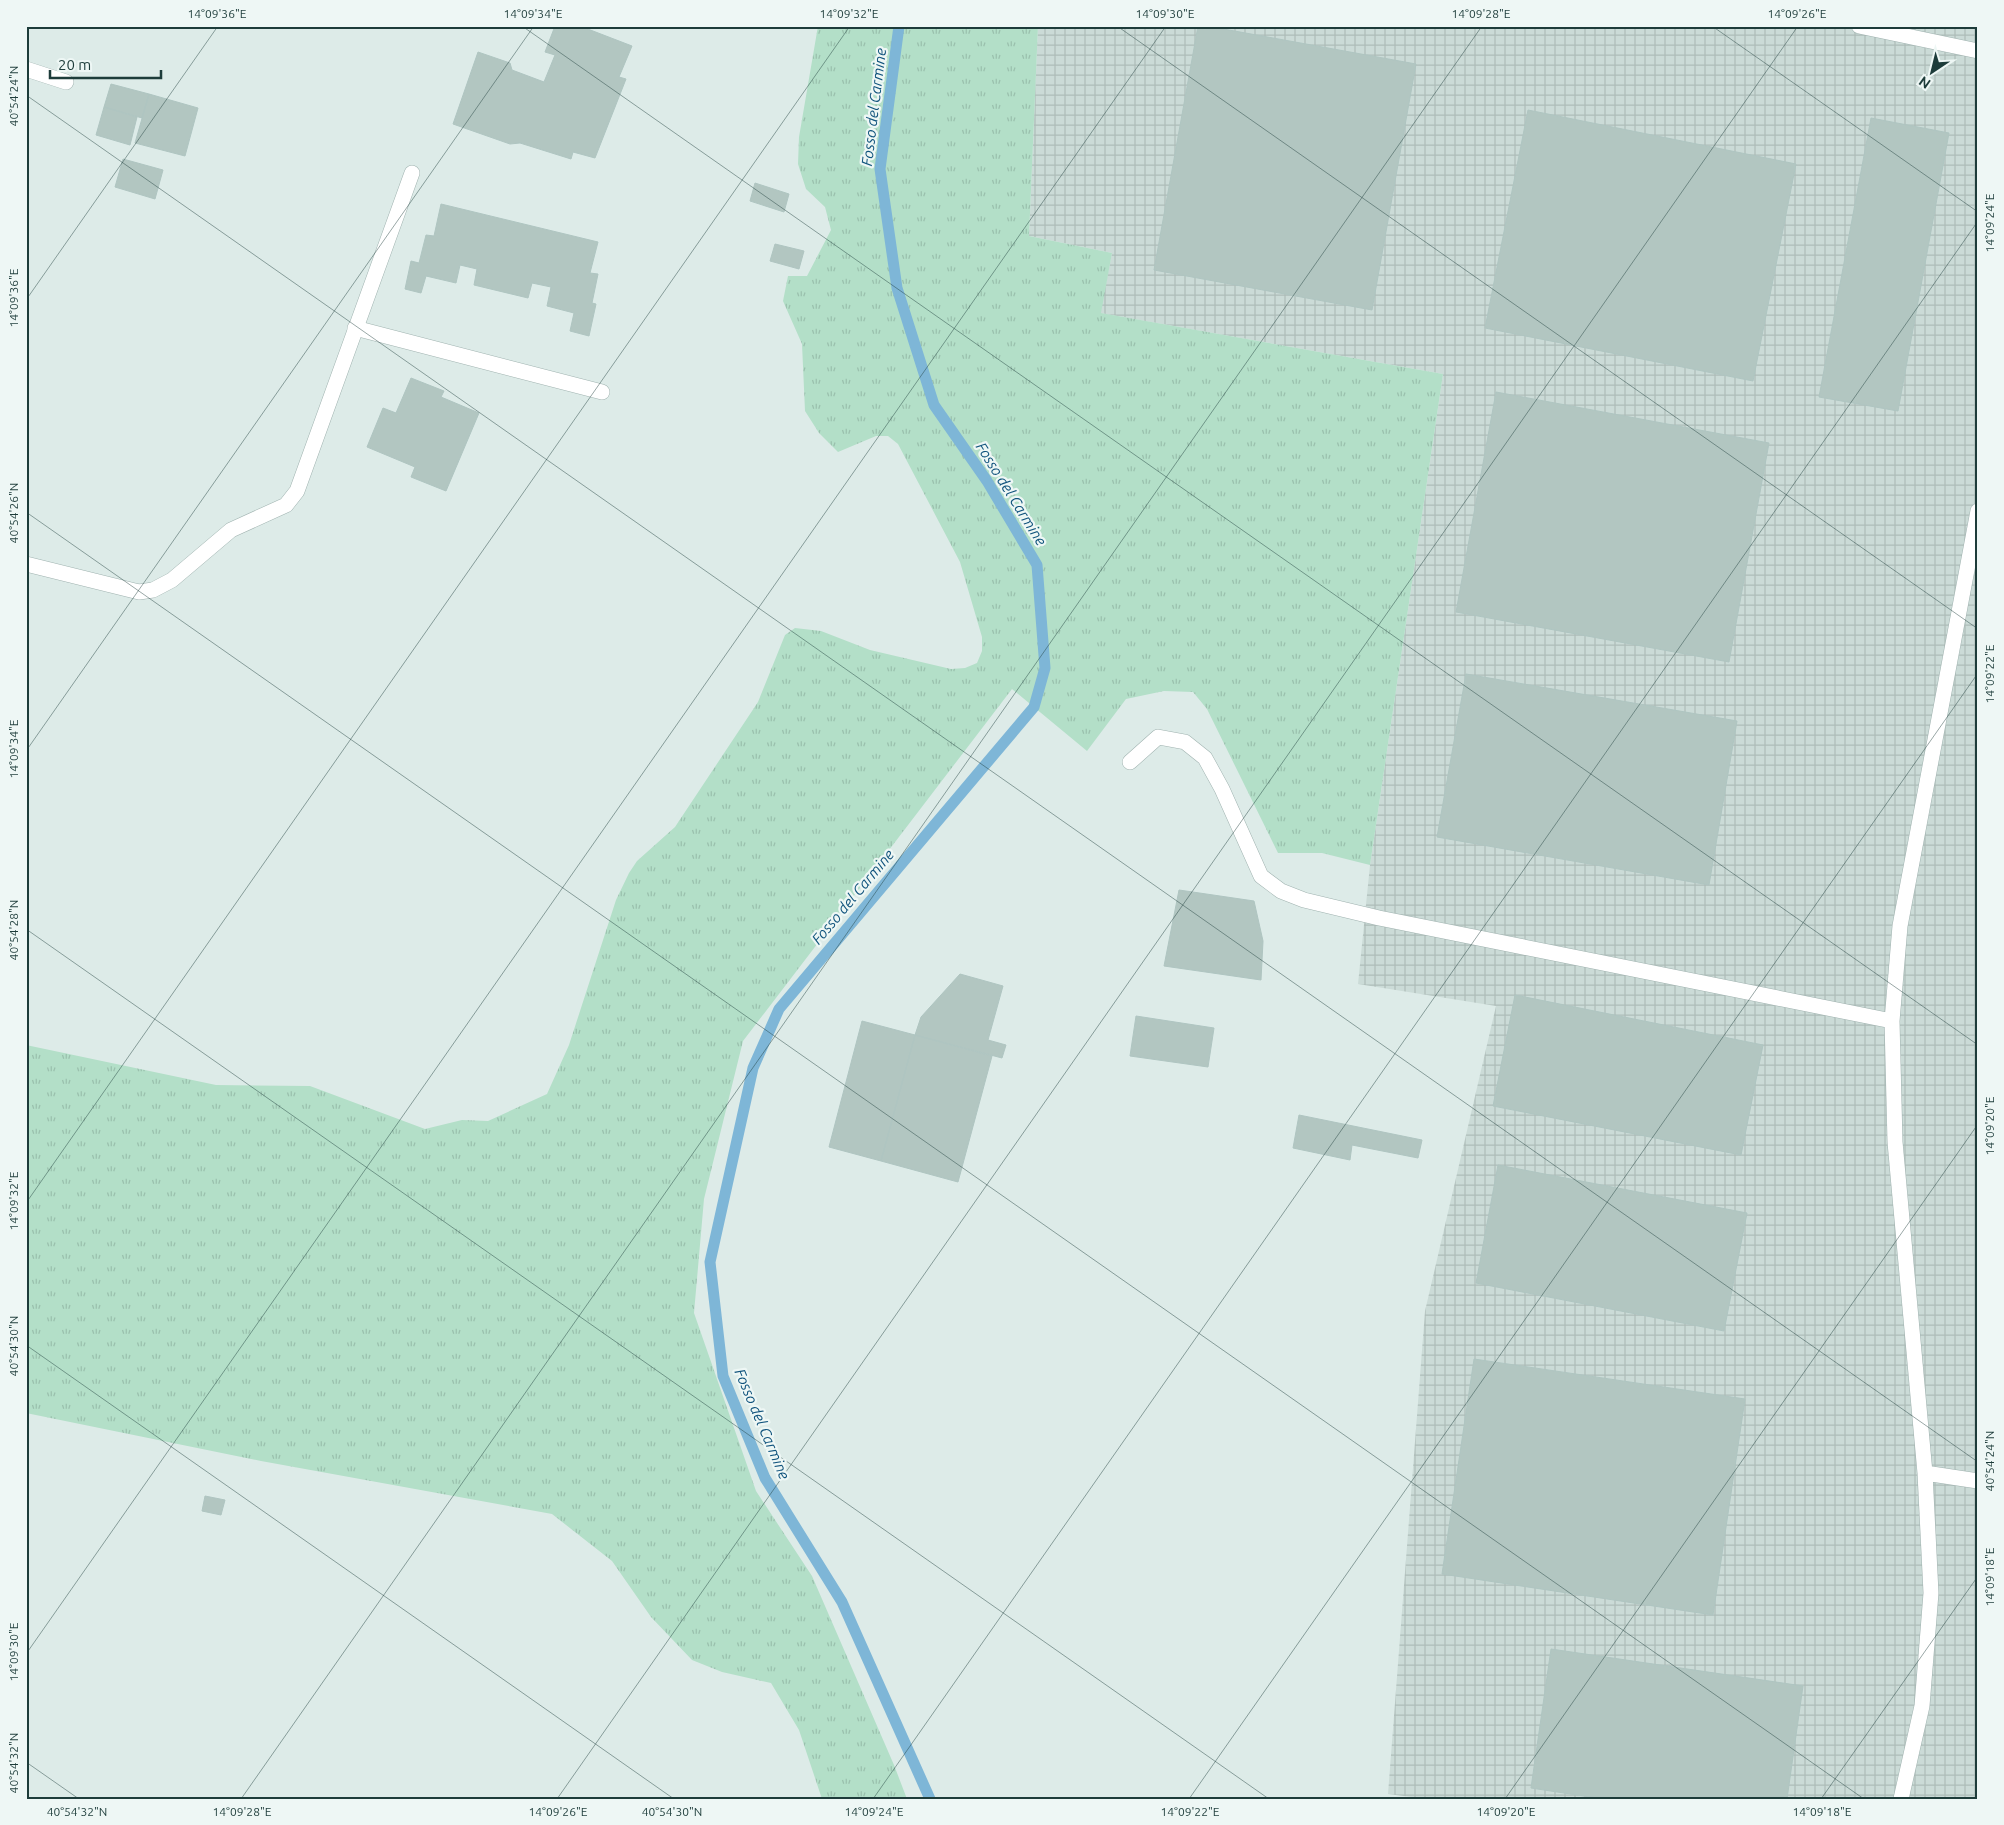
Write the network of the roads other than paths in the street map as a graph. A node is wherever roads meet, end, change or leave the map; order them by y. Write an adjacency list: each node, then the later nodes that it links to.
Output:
1 (1859, 26): 2 (street)
2 (1978, 51)
3 (26, 69): 4 (street)
4 (66, 82)
5 (412, 173): 6 (street)
6 (355, 328): 7 (street); 9 (street)
7 (602, 392)
8 (1978, 512): 11 (street)
9 (26, 564)
10 (1130, 762): 11 (street)
11 (1892, 1021): 12 (street)
12 (1925, 1473): 13 (street); 14 (street)
13 (1978, 1480)
14 (1901, 1799)

